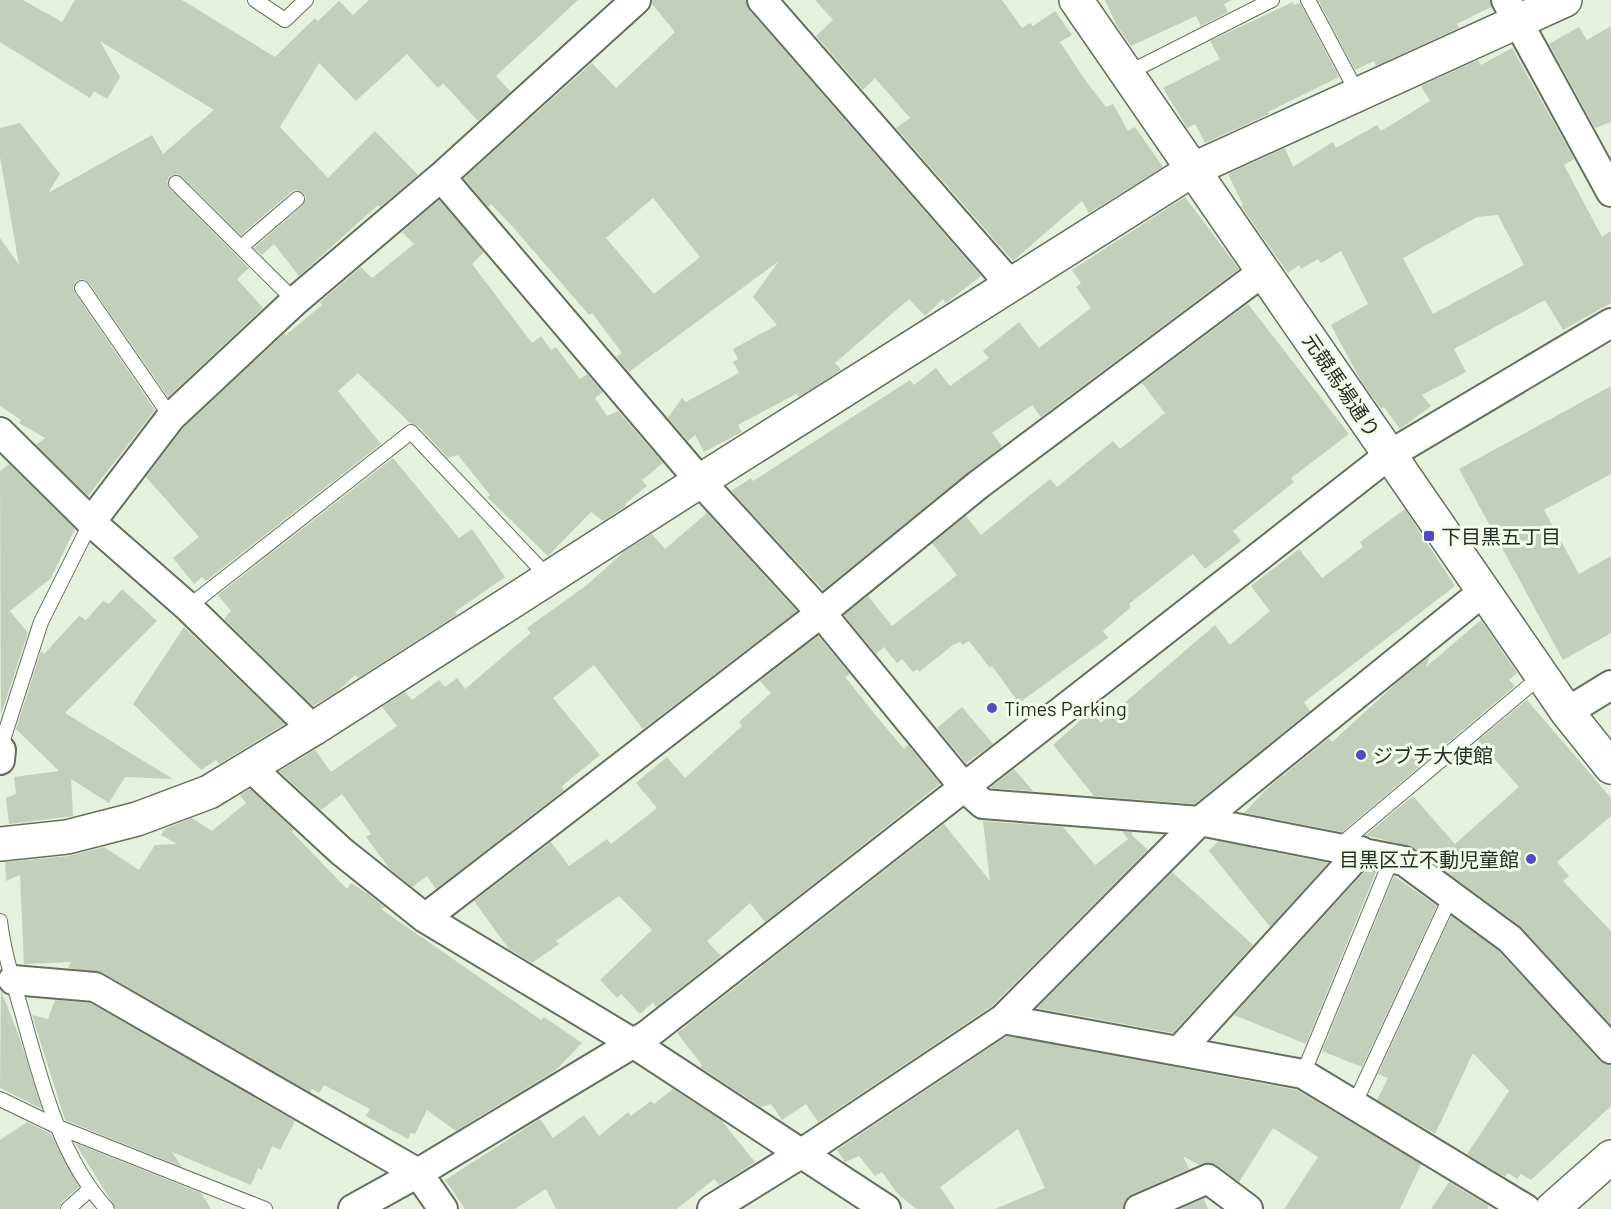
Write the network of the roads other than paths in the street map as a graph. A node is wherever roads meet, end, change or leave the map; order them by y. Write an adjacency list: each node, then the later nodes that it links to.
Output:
1 (255, 0): 2 (lane)
2 (306, 0)
3 (636, 0): 13 (street)
4 (762, 0): 19 (street)
5 (1076, 0): 10 (street, 元競馬場通り)
6 (1272, 0): 10 (lane)
7 (1308, 0): 11 (lane)
8 (1565, 0): 9 (street)
9 (1512, 10): 11 (street); 15 (street)
10 (1128, 73): 12 (street, 元競馬場通り)
11 (1358, 94): 12 (street)
12 (1194, 169): 18 (street, 元競馬場通り); 19 (street)
13 (441, 177): 21 (street); 26 (street)
14 (176, 183): 17 (lane)
15 (1611, 192)
16 (297, 199): 17 (lane)
17 (241, 247): 21 (lane)
18 (1264, 271): 25 (street, 元競馬場通り); 31 (street)
19 (1010, 284): 26 (street)
20 (82, 288): 23 (lane)
21 (295, 301): 23 (street)
22 (1611, 323): 25 (street)
23 (171, 417): 27 (street)
24 (0, 432): 27 (street)
25 (1389, 454): 29 (street, 元競馬場通り); 39 (street)
26 (700, 481): 28 (street); 31 (street)
27 (91, 522): 30 (street); 36 (lane)
28 (549, 578): 30 (lane); 35 (street)
29 (1484, 591): 32 (street, 元競馬場通り); 40 (street)
30 (188, 607): 35 (street)
31 (820, 613): 39 (street); 45 (street)
32 (1542, 676): 34 (street, 元競馬場通り); 42 (lane)
33 (1611, 685): 34 (street)
34 (1567, 712): 38 (street, 元競馬場通り)
35 (314, 729): 37 (street)
36 (0, 753)
37 (250, 767): 41 (street); 45 (street)
38 (1611, 767)
39 (963, 786): 40 (street); 49 (street)
40 (1200, 821): 42 (street); 48 (street)
41 (0, 844)
42 (1350, 848): 43 (street); 51 (street)
43 (1392, 858): 44 (street); 52 (lane)
44 (1451, 896): 50 (street); 54 (lane)
45 (425, 918): 49 (street)
46 (0, 921): 47 (lane)
47 (13, 980): 55 (lane); 58 (street)
48 (1003, 1019): 51 (street); 56 (street)
49 (633, 1043): 56 (street); 58 (street)
50 (1611, 1049)
51 (1179, 1051): 52 (street)
52 (1303, 1074): 54 (street)
53 (0, 1099): 55 (lane)
54 (1354, 1105): 69 (street)
55 (58, 1127): 59 (lane); 62 (lane)
56 (802, 1154): 65 (street); 66 (street)
57 (1611, 1157): 70 (street)
58 (418, 1173): 63 (street); 64 (street)
59 (89, 1190): 60 (lane); 61 (lane)
60 (68, 1209)
61 (107, 1209)
62 (265, 1209)
63 (353, 1209)
64 (442, 1209)
65 (712, 1209)
66 (886, 1209)
67 (1139, 1209): 68 (street)
68 (1248, 1209)
69 (1526, 1209)
70 (1552, 1209)

